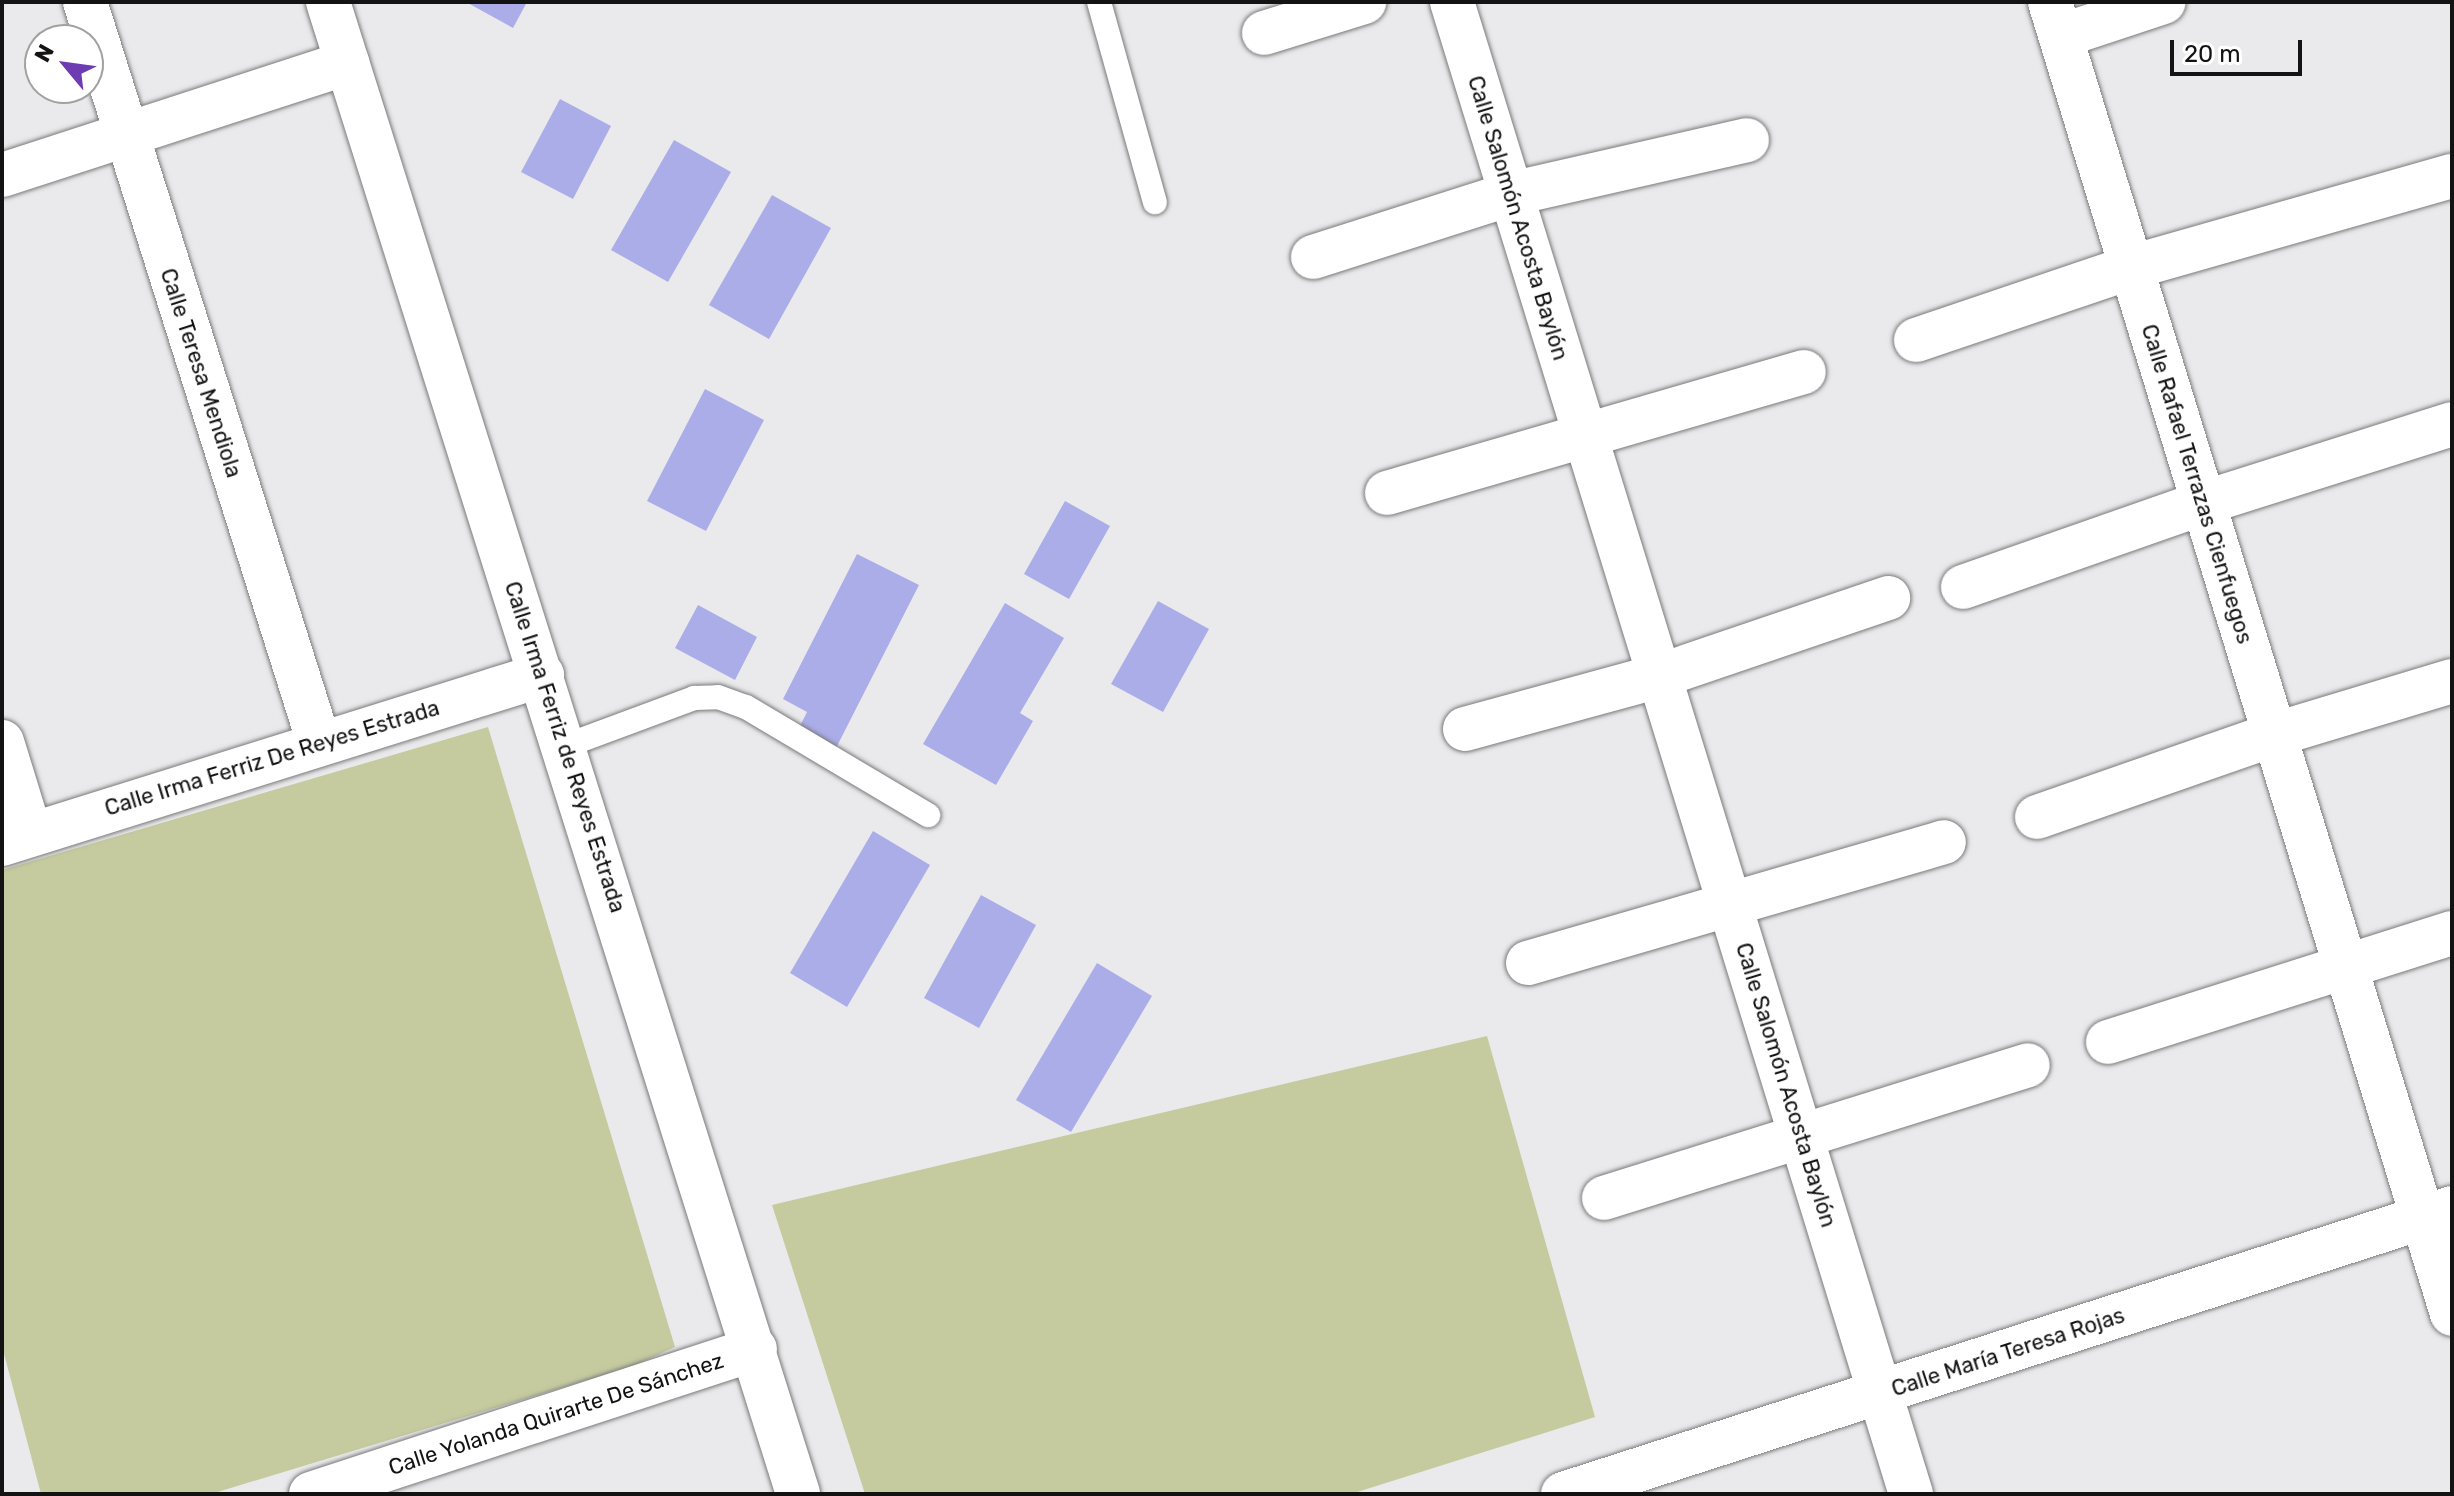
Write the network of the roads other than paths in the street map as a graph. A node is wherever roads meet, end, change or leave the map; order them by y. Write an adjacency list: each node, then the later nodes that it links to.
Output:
1 (85, 2): 10 (street, Calle Teresa Mendiola)
2 (328, 2): 9 (street, Calle Irma Ferriz de Reyes Estrada)
3 (1099, 2): 15 (lane)
4 (1364, 2): 8 (street)
5 (1452, 2): 14 (street, Calle Salomón Acosta Baylón)
6 (2164, 2): 7 (street)
7 (2055, 19): 17 (street, Calle Rafael Terrazas Cienfuegos)
8 (1264, 33)
9 (347, 63): 10 (street); 26 (street, Calle Irma Ferriz de Reyes Estrada)
10 (126, 137): 12 (street); 32 (street, Calle Teresa Mendiola)
11 (1747, 140): 14 (street)
12 (2, 175)
13 (2452, 176): 17 (street)
14 (1510, 194): 16 (street); 21 (street, Calle Salomón Acosta Baylón)
15 (1155, 202)
16 (1313, 257)
17 (2132, 267): 18 (street); 23 (street, Calle Rafael Terrazas Cienfuegos)
18 (1916, 340)
19 (1804, 372): 21 (street)
20 (2452, 424): 23 (street)
21 (1584, 433): 22 (street); 27 (street, Calle Salomón Acosta Baylón)
22 (1387, 493)
23 (2203, 503): 24 (street); 30 (street, Calle Rafael Terrazas Cienfuegos)
24 (1963, 587)
25 (1888, 598): 27 (street)
26 (542, 675): 32 (street, Calle Irma Ferriz De Reyes Estrada); 33 (street, Calle Irma Ferriz de Reyes Estrada)
27 (1662, 675): 29 (street); 38 (street, Calle Salomón Acosta Baylón)
28 (2452, 681): 30 (street)
29 (1465, 729)
30 (2273, 735): 35 (street); 41 (street, Calle Rafael Terrazas Cienfuegos)
31 (2, 742): 36 (street)
32 (319, 743): 36 (street, Calle Irma Ferriz De Reyes Estrada)
33 (565, 746): 34 (lane); 48 (street, Calle Irma Ferriz de Reyes Estrada)
34 (928, 815)
35 (2037, 817)
36 (16, 838)
37 (1944, 842): 38 (street)
38 (1731, 905): 40 (street); 44 (street, Calle Salomón Acosta Baylón)
39 (2452, 933): 41 (street)
40 (1528, 963)
41 (2345, 966): 42 (street); 46 (street, Calle Rafael Terrazas Cienfuegos)
42 (2108, 1042)
43 (2028, 1065): 44 (street)
44 (1802, 1133): 45 (street); 49 (street, Calle Salomón Acosta Baylón)
45 (1604, 1198)
46 (2438, 1212): 47 (street, Calle Rafael Terrazas Cienfuegos); 49 (street, Calle María Teresa Rojas)
47 (2452, 1314)
48 (755, 1349): 50 (street, Calle Yolanda Quirarte De Sánchez); 51 (street, Calle Irma Ferriz de Reyes Estrada)
49 (1882, 1393): 52 (street, Calle María Teresa Rojas); 53 (street, Calle Salomón Acosta Baylón)
50 (311, 1494)
51 (798, 1494)
52 (1563, 1494)
53 (1911, 1494)

